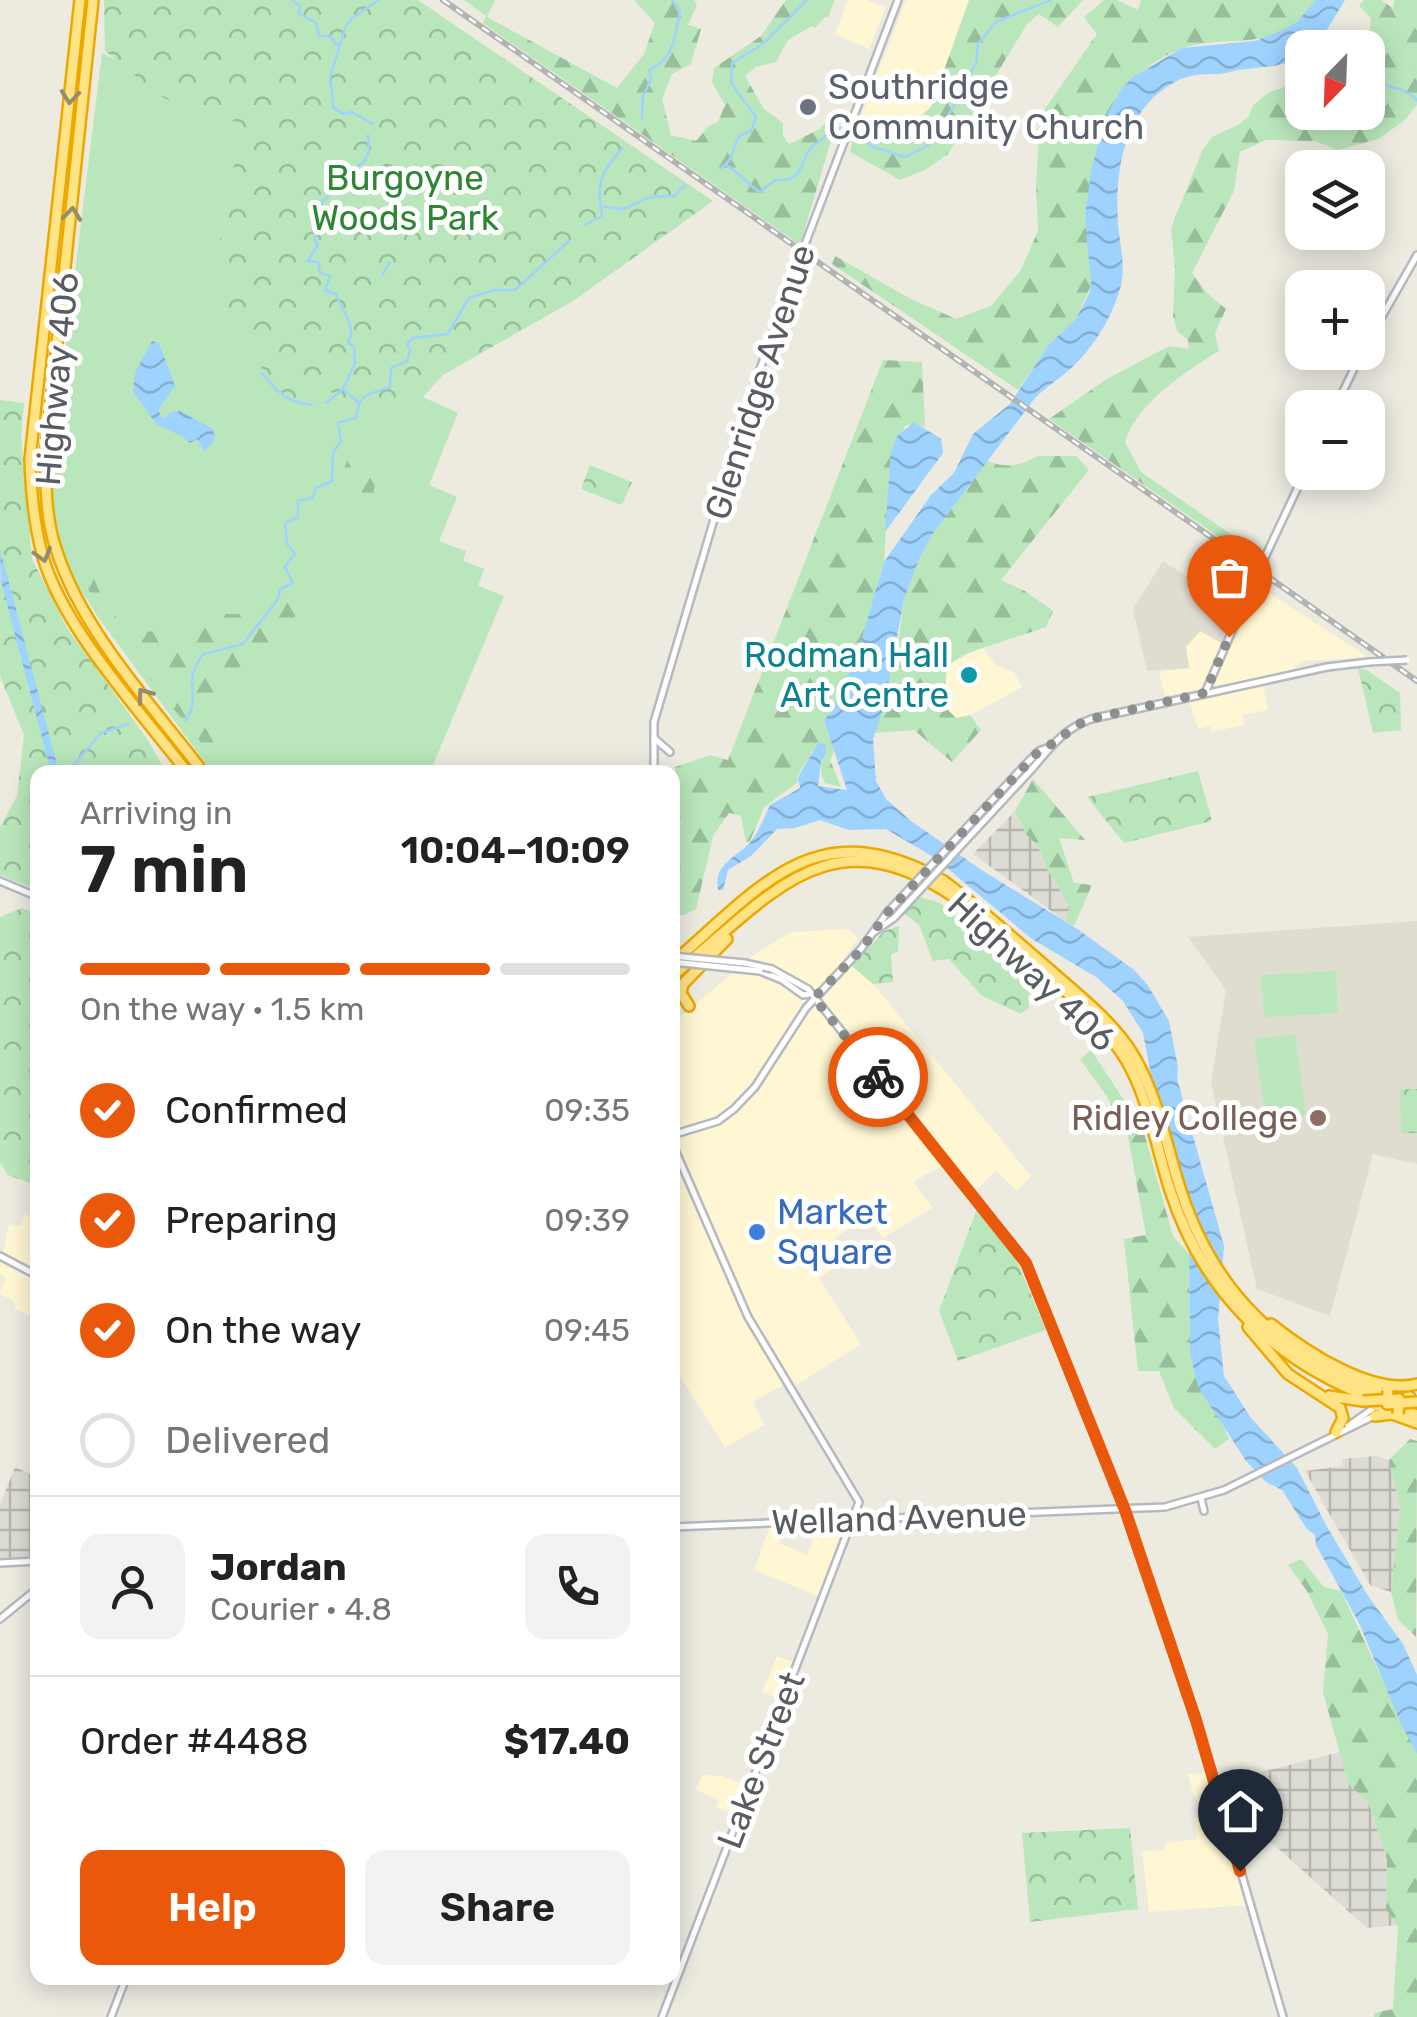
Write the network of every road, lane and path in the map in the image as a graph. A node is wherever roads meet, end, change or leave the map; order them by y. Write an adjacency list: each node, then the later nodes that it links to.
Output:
1 (80, 0): 12 (highway, Highway 406, one-way to 12)
2 (94, 0): 13 (highway, Highway 406, one-way to 2)
3 (898, 0): 9 (main road, Glenridge Avenue, bridge)
4 (1417, 255): 5 (main road)
5 (1385, 311)
6 (1297, 490): 8 (main road, bridge)
7 (1417, 660): 8 (main road, bridge)
8 (1205, 693): 10 (main road)
9 (652, 732): 11 (main road); 14 (main road, Glenridge Avenue)
10 (1047, 748): 18 (main road, bridge); 18 (main road, bridge)
11 (670, 752)
12 (178, 765)
13 (198, 765)
14 (654, 765)
15 (795, 876): 22 (highway, Highway 406); 24 (highway); 30 (highway, Highway 406)
16 (0, 881): 17 (main road)
17 (30, 894)
18 (890, 915): 23 (main road)
19 (680, 952): 28 (highway, Highway 406)
20 (680, 960): 23 (main road, bridge)
21 (680, 960): 23 (main road, bridge)
22 (680, 970)
23 (812, 996): 25 (main road); 38 (main road)
24 (689, 1006)
25 (680, 1133)
26 (680, 1161): 40 (main road, Lake Street)
27 (0, 1256): 29 (main road)
28 (1214, 1264): 30 (highway, Highway 406); 31 (highway)
29 (30, 1272)
30 (1242, 1310): 32 (highway); 33 (highway, Highway 406); 34 (highway, Highway 406)
31 (1374, 1381): 33 (highway); 33 (highway)
32 (1308, 1388): 33 (highway, bridge); 36 (highway)
33 (1399, 1401): 35 (highway); 36 (main road, Welland Avenue)
34 (1417, 1415)
35 (1417, 1423)
36 (1341, 1430): 37 (main road, Welland Avenue)
37 (1201, 1498): 38 (main road, Welland Avenue); 39 (main road)
38 (1125, 1510): 40 (main road, Welland Avenue); 51 (main road)
39 (1204, 1511)
40 (854, 1518): 41 (main road, Welland Avenue); 46 (main road, Lake Street)
41 (680, 1527)
42 (30, 1562): 43 (main road)
43 (0, 1563)
44 (30, 1595): 45 (main road)
45 (0, 1619)
46 (680, 1970)
47 (123, 1985): 49 (main road)
48 (674, 1985): 50 (main road, Lake Street)
49 (110, 2017)
50 (662, 2017)
51 (1284, 2017)

